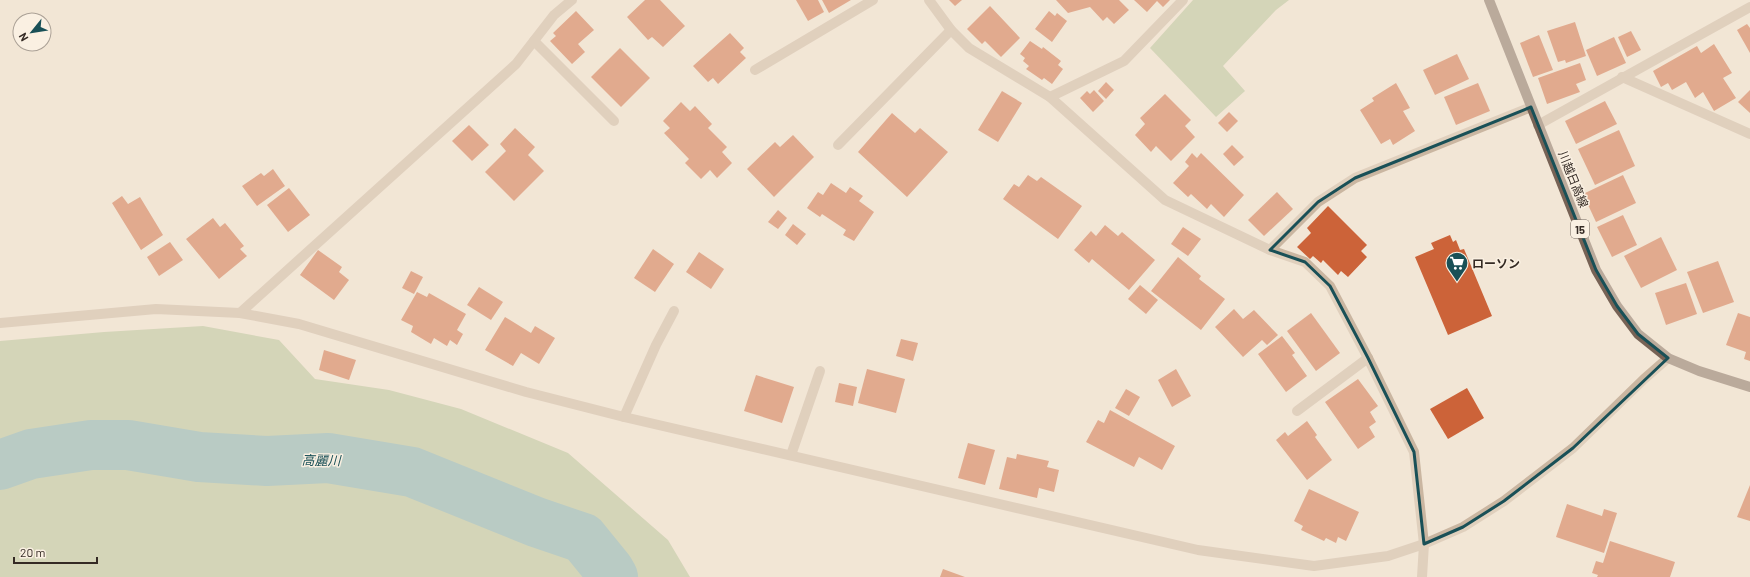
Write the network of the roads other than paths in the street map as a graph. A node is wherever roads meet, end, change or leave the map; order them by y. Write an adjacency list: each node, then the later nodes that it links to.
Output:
1 (572, 0): 8 (street)
2 (873, 0): 9 (street)
3 (929, 0): 7 (street)
4 (1183, 0): 11 (street)
5 (1489, 0): 12 (main road, 川越日高線 / 15)
6 (1750, 7): 10 (street)
7 (951, 30): 11 (street); 16 (street)
8 (534, 41): 13 (street); 19 (street)
9 (755, 70)
10 (1622, 78): 14 (street); 15 (street)
11 (1050, 97): 17 (street)
12 (1530, 107): 14 (main road, 川越日高線 / 15); 17 (street)
13 (614, 122)
14 (1538, 125): 22 (main road, 川越日高線 / 15)
15 (1750, 134)
16 (838, 145)
17 (1270, 250): 21 (street)
18 (674, 311): 26 (street)
19 (240, 313): 20 (street); 26 (street)
20 (0, 323)
21 (1368, 358): 25 (street); 28 (street)
22 (1668, 358): 24 (main road, 川越日高線 / 15); 28 (street)
23 (820, 371): 27 (street)
24 (1750, 387)
25 (1297, 411)
26 (624, 417): 27 (street)
27 (791, 455): 28 (street)
28 (1424, 544): 29 (street)
29 (1424, 575)

